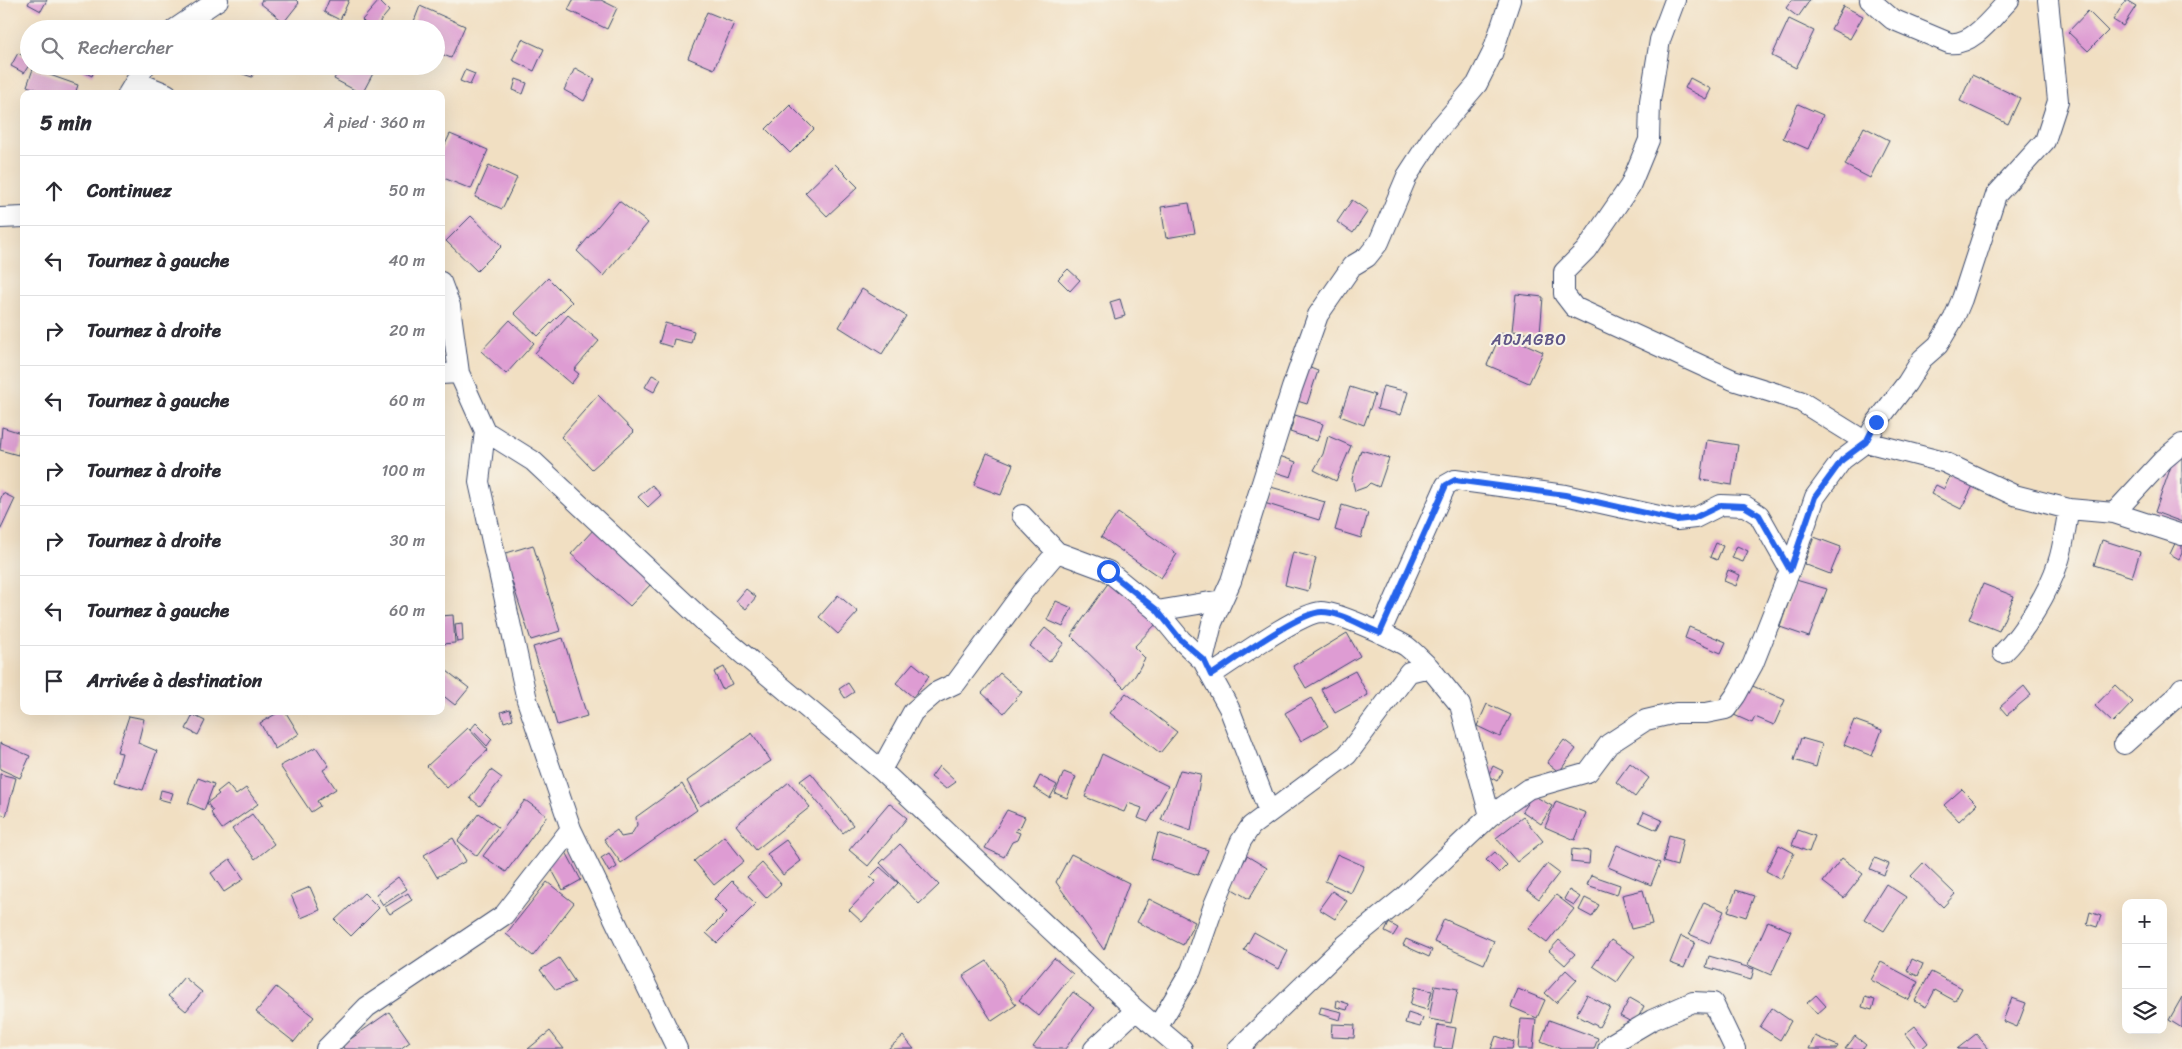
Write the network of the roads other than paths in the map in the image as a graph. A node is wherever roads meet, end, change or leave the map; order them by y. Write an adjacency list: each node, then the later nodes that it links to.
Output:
1 (218, 0): 7 (street)
2 (1510, 0): 23 (street)
3 (1675, 0): 15 (street)
4 (1870, 0): 5 (street)
5 (2010, 0)
6 (2048, 0): 15 (street)
7 (188, 20)
8 (137, 81): 9 (street)
9 (158, 90)
10 (20, 217): 11 (street)
11 (0, 218)
12 (445, 293): 13 (street)
13 (450, 373): 14 (street)
14 (485, 431): 31 (street); 34 (street)
15 (1866, 442): 17 (street); 22 (street)
16 (2182, 444): 18 (street)
17 (2069, 509): 18 (street); 26 (street)
18 (2114, 513): 20 (street)
19 (1022, 515): 21 (street)
20 (2182, 535)
21 (1057, 552): 24 (street); 31 (street)
22 (1790, 570): 25 (street); 33 (street)
23 (1222, 600): 24 (street); 28 (street)
24 (1157, 610): 28 (street)
25 (1380, 633): 27 (street); 28 (street)
26 (2003, 653)
27 (1429, 667): 32 (street); 33 (street)
28 (1207, 668): 32 (street)
29 (2182, 688): 30 (street)
30 (2124, 744)
31 (881, 770): 35 (street)
32 (1269, 812): 36 (street)
33 (1490, 816): 41 (street)
34 (571, 829): 37 (street); 38 (street)
35 (1136, 1010): 36 (street); 39 (street)
36 (1157, 1028): 40 (street)
37 (326, 1049)
38 (677, 1049)
39 (1094, 1049)
40 (1182, 1049)
41 (1238, 1049)
42 (1608, 1049): 43 (street)
43 (1735, 1049)

